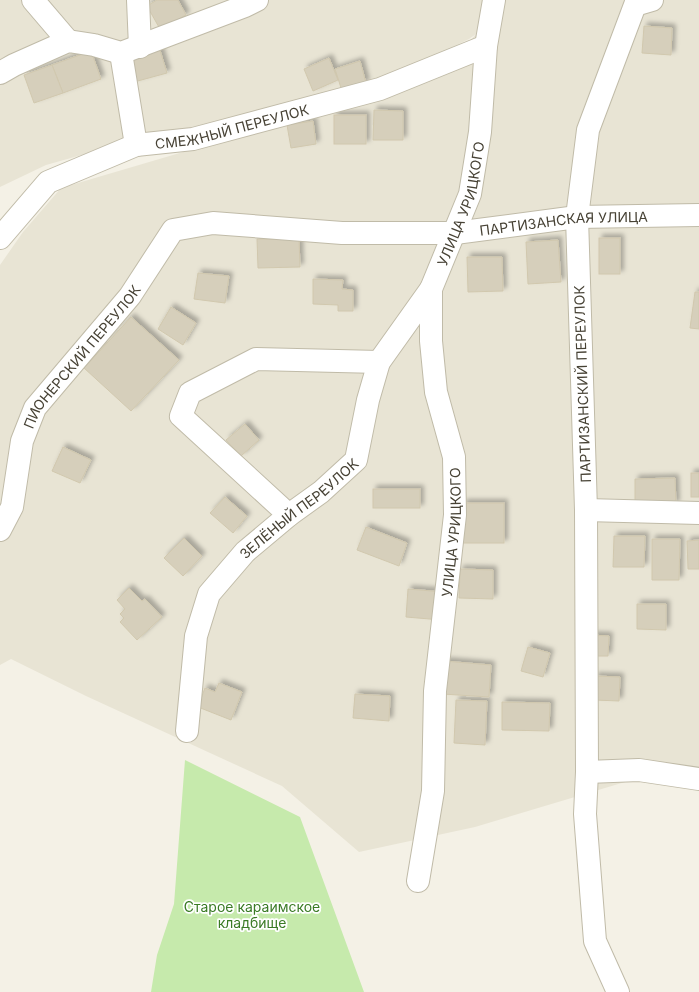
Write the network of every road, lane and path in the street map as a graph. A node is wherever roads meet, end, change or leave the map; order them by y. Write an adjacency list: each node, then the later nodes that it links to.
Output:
1 (33, 0): 6 (street)
2 (138, 0): 8 (street)
3 (257, 0): 8 (street)
4 (494, 0): 7 (street, УЛИЦА УРИЦКОГО)
5 (644, 2): 12 (street, ПАРТИЗАНСКИЙ ПЕРЕУЛОК)
6 (68, 42): 8 (street); 9 (street)
7 (486, 46): 10 (street, СМЕЖНЫЙ ПЕРЕУЛОК); 14 (street, УЛИЦА УРИЦКОГО)
8 (130, 50): 10 (street)
9 (5, 64)
10 (136, 145): 15 (street, СМЕЖНЫЙ ПЕРЕУЛОК)
11 (699, 215): 12 (street, ПАРТИЗАНСКАЯ УЛИЦА)
12 (578, 217): 14 (street, ПАРТИЗАНСКАЯ УЛИЦА); 18 (street, ПАРТИЗАНСКИЙ ПЕРЕУЛОК)
13 (213, 223): 14 (street, ПАРТИЗАНСКАЯ УЛИЦА); 21 (street, ПИОНЕРСКИЙ ПЕРЕУЛОК)
14 (455, 232): 16 (street, УЛИЦА УРИЦКОГО)
15 (0, 238)
16 (431, 289): 17 (street, ЗЕЛЁНЫЙ ПЕРЕУЛОК); 25 (street, УЛИЦА УРИЦКОГО)
17 (379, 362): 20 (street, ЗЕЛЁНЫЙ ПЕРЕУЛОК); 20 (street)
18 (586, 510): 19 (street); 23 (street, ПАРТИЗАНСКИЙ ПЕРЕУЛОК)
19 (699, 513)
20 (288, 516): 22 (street, ЗЕЛЁНЫЙ ПЕРЕУЛОК)
21 (0, 530)
22 (187, 731)
23 (587, 772): 24 (street); 26 (street, ПАРТИЗАНСКИЙ ПЕРЕУЛОК)
24 (699, 779)
25 (418, 881)
26 (618, 992)

